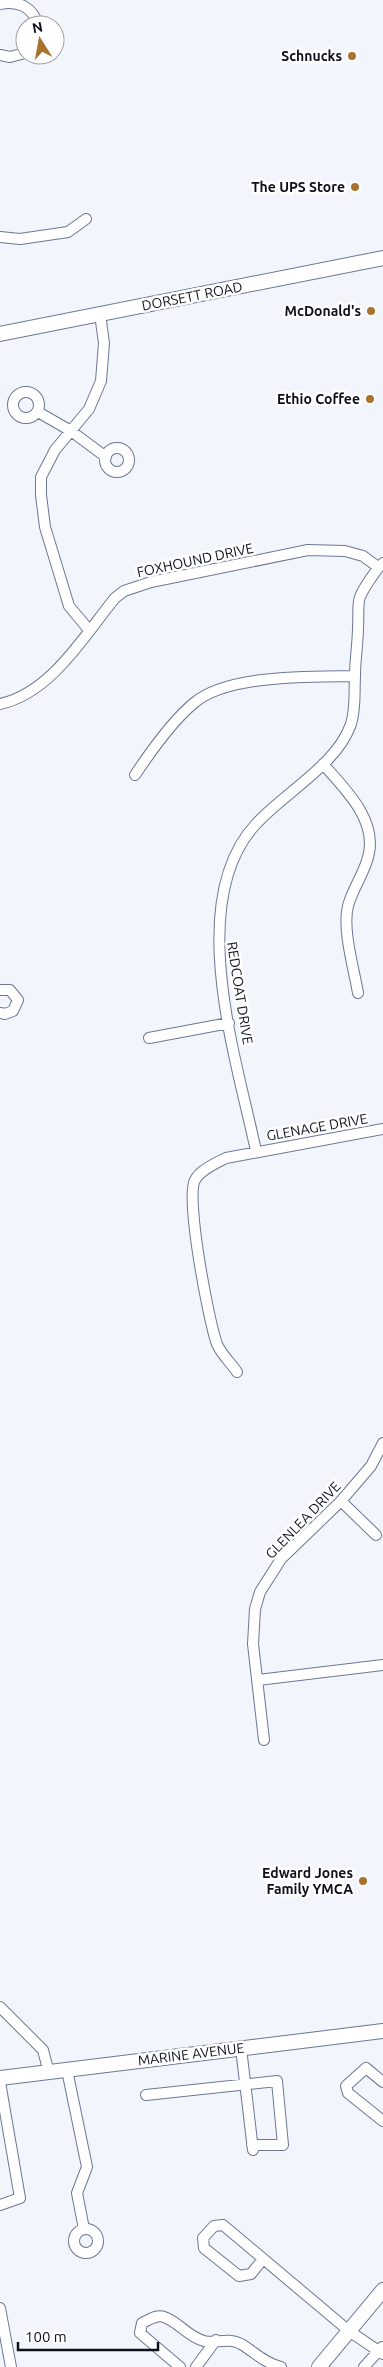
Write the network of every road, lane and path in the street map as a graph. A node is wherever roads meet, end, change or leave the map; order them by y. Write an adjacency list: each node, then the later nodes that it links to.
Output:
1 (26, 2): 2 (street); 3 (street)
2 (0, 4)
3 (35, 15)
4 (0, 55): 5 (street)
5 (15, 56)
6 (86, 219): 7 (street)
7 (0, 237)
8 (383, 258): 9 (main road, DORSETT ROAD)
9 (100, 314): 10 (main road, DORSETT ROAD); 12 (street)
10 (0, 334)
11 (38, 412): 12 (street)
12 (71, 431): 13 (street); 15 (street)
13 (106, 457)
14 (381, 565): 15 (street, FOXHOUND DRIVE); 16 (street, REDCOAT DRIVE)
15 (89, 630): 17 (street, FOXHOUND DRIVE)
16 (355, 676): 18 (street, REDCOAT DRIVE); 19 (street)
17 (0, 704)
18 (323, 764): 21 (street); 23 (street, REDCOAT DRIVE)
19 (135, 775)
20 (0, 990): 22 (street)
21 (358, 993)
22 (0, 1013)
23 (229, 1024): 24 (street); 26 (street, REDCOAT DRIVE)
24 (149, 1038)
25 (383, 1129): 26 (street, GLENAGE DRIVE)
26 (256, 1151): 27 (street)
27 (237, 1372)
28 (383, 1443): 29 (street, GLENLEA DRIVE)
29 (341, 1501): 30 (street); 32 (street, GLENLEA DRIVE)
30 (376, 1535)
31 (383, 1665): 32 (street)
32 (258, 1680): 33 (street, GLENLEA DRIVE)
33 (264, 1740)
34 (0, 2007): 38 (street)
35 (383, 2031): 36 (main road, MARINE AVENUE)
36 (241, 2048): 37 (main road, MARINE AVENUE); 42 (street)
37 (67, 2070): 38 (main road, MARINE AVENUE); 46 (street)
38 (49, 2073): 39 (main road, MARINE AVENUE)
39 (0, 2078)
40 (0, 2082): 45 (street)
41 (383, 2082): 44 (street)
42 (245, 2083): 42 (street); 43 (street)
43 (146, 2094)
44 (383, 2121)
45 (0, 2205)
46 (84, 2229)
47 (263, 2259): 47 (street); 50 (street)
48 (383, 2290): 50 (main road)
49 (0, 2308): 53 (street)
50 (349, 2331): 52 (street); 57 (main road)
51 (216, 2340): 54 (street); 55 (street); 56 (street)
52 (382, 2350): 58 (street)
53 (12, 2367)
54 (180, 2367)
55 (196, 2367)
56 (281, 2367)
57 (319, 2367)
58 (364, 2367)

